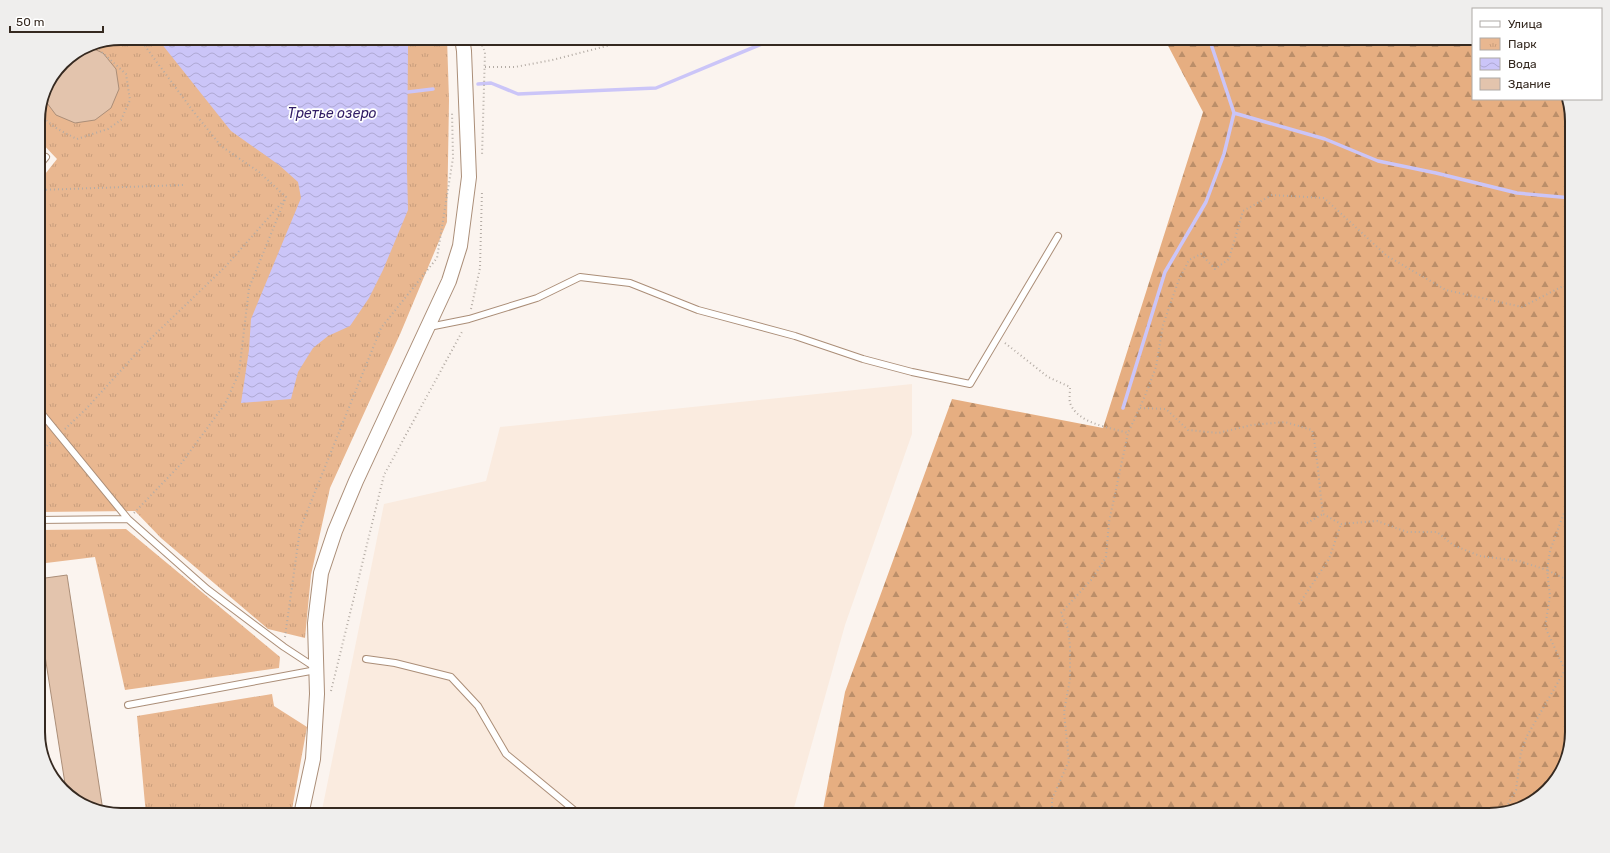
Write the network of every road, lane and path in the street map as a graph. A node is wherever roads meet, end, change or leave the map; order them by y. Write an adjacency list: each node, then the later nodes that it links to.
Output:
1 (144, 45): 12 (path)
2 (459, 45): 15 (street)
3 (482, 45): 6 (path)
4 (611, 45): 6 (path)
5 (99, 49): 9 (path)
6 (485, 67): 7 (path)
7 (484, 97)
8 (452, 106): 32 (path)
9 (45, 120)
10 (184, 185): 11 (path)
11 (45, 190)
12 (286, 197): 20 (path); 25 (path)
13 (1058, 236): 16 (lane)
14 (1565, 285): 17 (path)
15 (427, 328): 16 (lane); 34 (street)
16 (998, 337): 19 (path)
17 (1140, 408): 19 (path); 24 (path)
18 (45, 417): 20 (lane)
19 (1128, 433): 41 (path)
20 (59, 434): 21 (path); 25 (lane)
21 (45, 447)
22 (384, 475): 36 (path)
23 (1565, 510): 29 (path)
24 (1323, 514): 27 (path); 28 (path)
25 (128, 519): 26 (lane); 32 (lane)
26 (45, 520)
27 (1307, 523)
28 (1341, 524): 29 (path); 31 (path)
29 (1547, 570): 30 (path); 35 (path)
30 (1565, 579)
31 (1299, 604)
32 (284, 647): 34 (lane)
33 (366, 659): 40 (lane)
34 (317, 669): 37 (lane); 39 (street)
35 (1565, 670): 38 (path)
36 (330, 698)
37 (128, 705)
38 (1507, 805)
39 (302, 808)
40 (572, 808)
41 (1052, 808)

